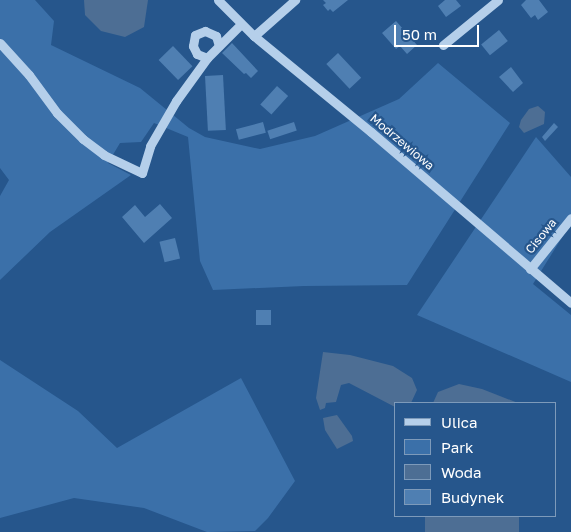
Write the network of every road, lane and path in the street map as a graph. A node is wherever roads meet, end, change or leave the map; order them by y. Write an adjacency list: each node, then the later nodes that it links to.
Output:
1 (218, 0): 4 (street, Modrzewiowa)
2 (295, 0): 5 (street)
3 (498, 0): 7 (street)
4 (241, 24): 5 (street, Modrzewiowa); 8 (street)
5 (254, 36): 11 (street, Modrzewiowa)
6 (0, 43): 9 (street)
7 (443, 45)
8 (219, 46): 9 (street); 9 (street)
9 (207, 58)
10 (571, 218): 11 (street, Cisowa)
11 (530, 269): 12 (street, Modrzewiowa)
12 (571, 302)

